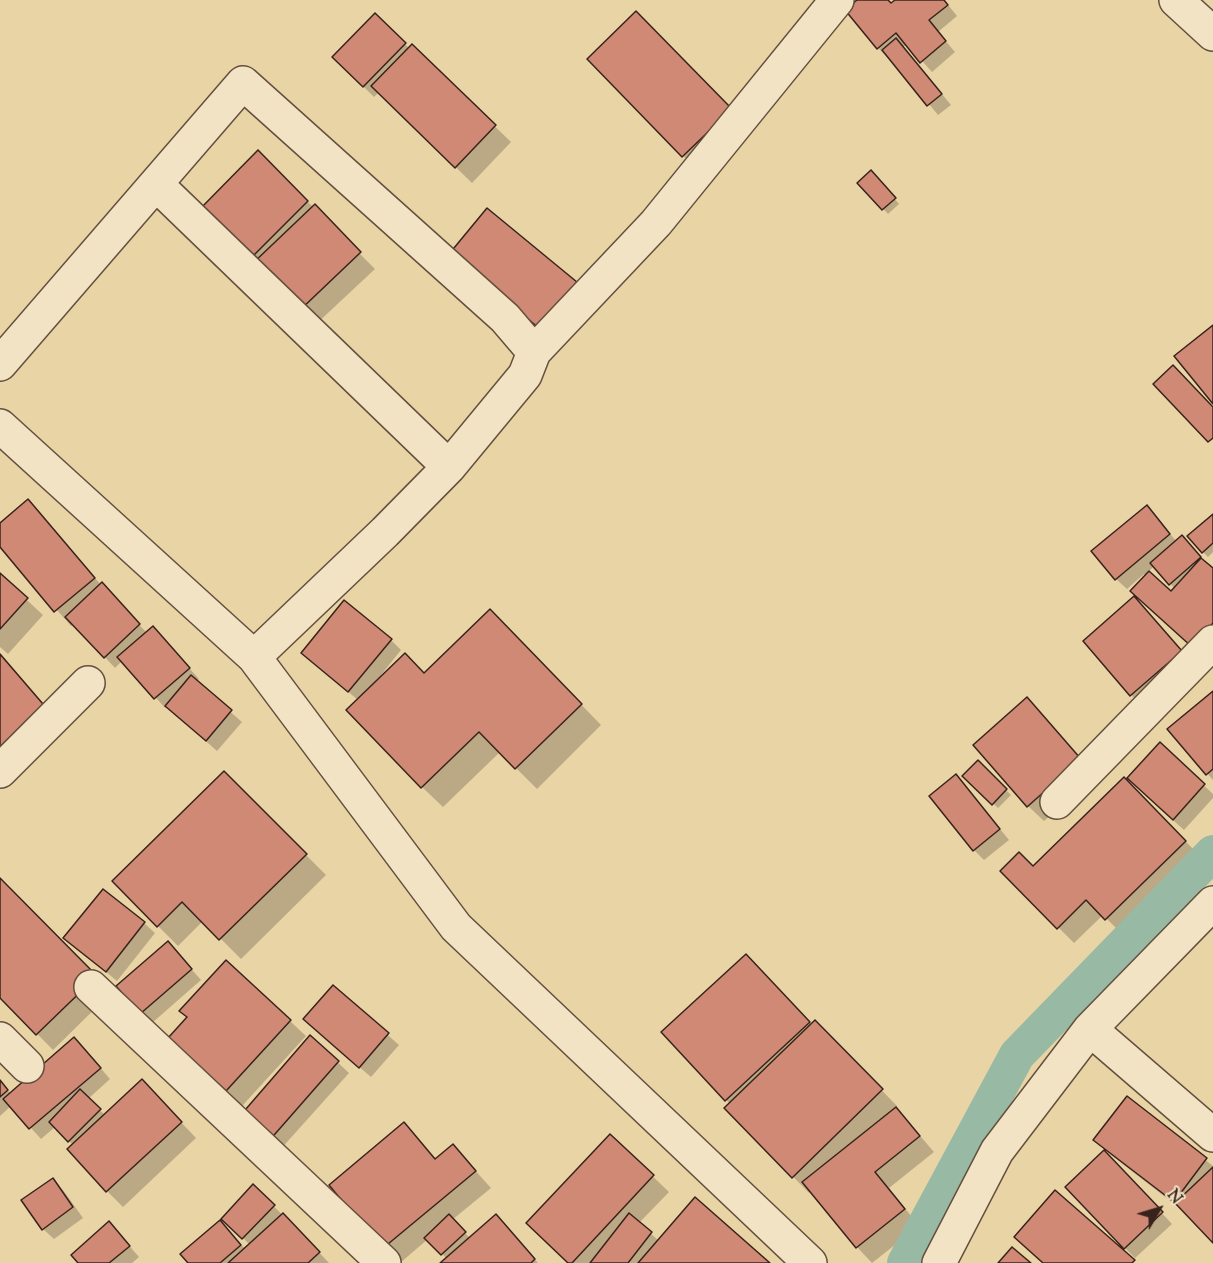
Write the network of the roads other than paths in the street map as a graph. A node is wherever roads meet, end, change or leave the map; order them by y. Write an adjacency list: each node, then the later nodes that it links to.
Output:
1 (837, 0): 5 (street)
2 (1176, 0): 3 (street)
3 (1213, 34)
4 (156, 184): 5 (street); 6 (street); 8 (street)
5 (534, 352): 8 (street)
6 (0, 364)
7 (0, 426): 10 (street)
8 (449, 467): 10 (street)
9 (1213, 642): 13 (street)
10 (254, 657): 21 (street)
11 (88, 683): 12 (street)
12 (0, 771)
13 (1056, 802)
14 (1213, 903): 16 (street)
15 (91, 987): 20 (street)
16 (1090, 1029): 19 (street); 22 (street)
17 (0, 1039): 18 (street)
18 (27, 1066)
19 (1213, 1135)
20 (384, 1263)
21 (810, 1263)
22 (939, 1263)

